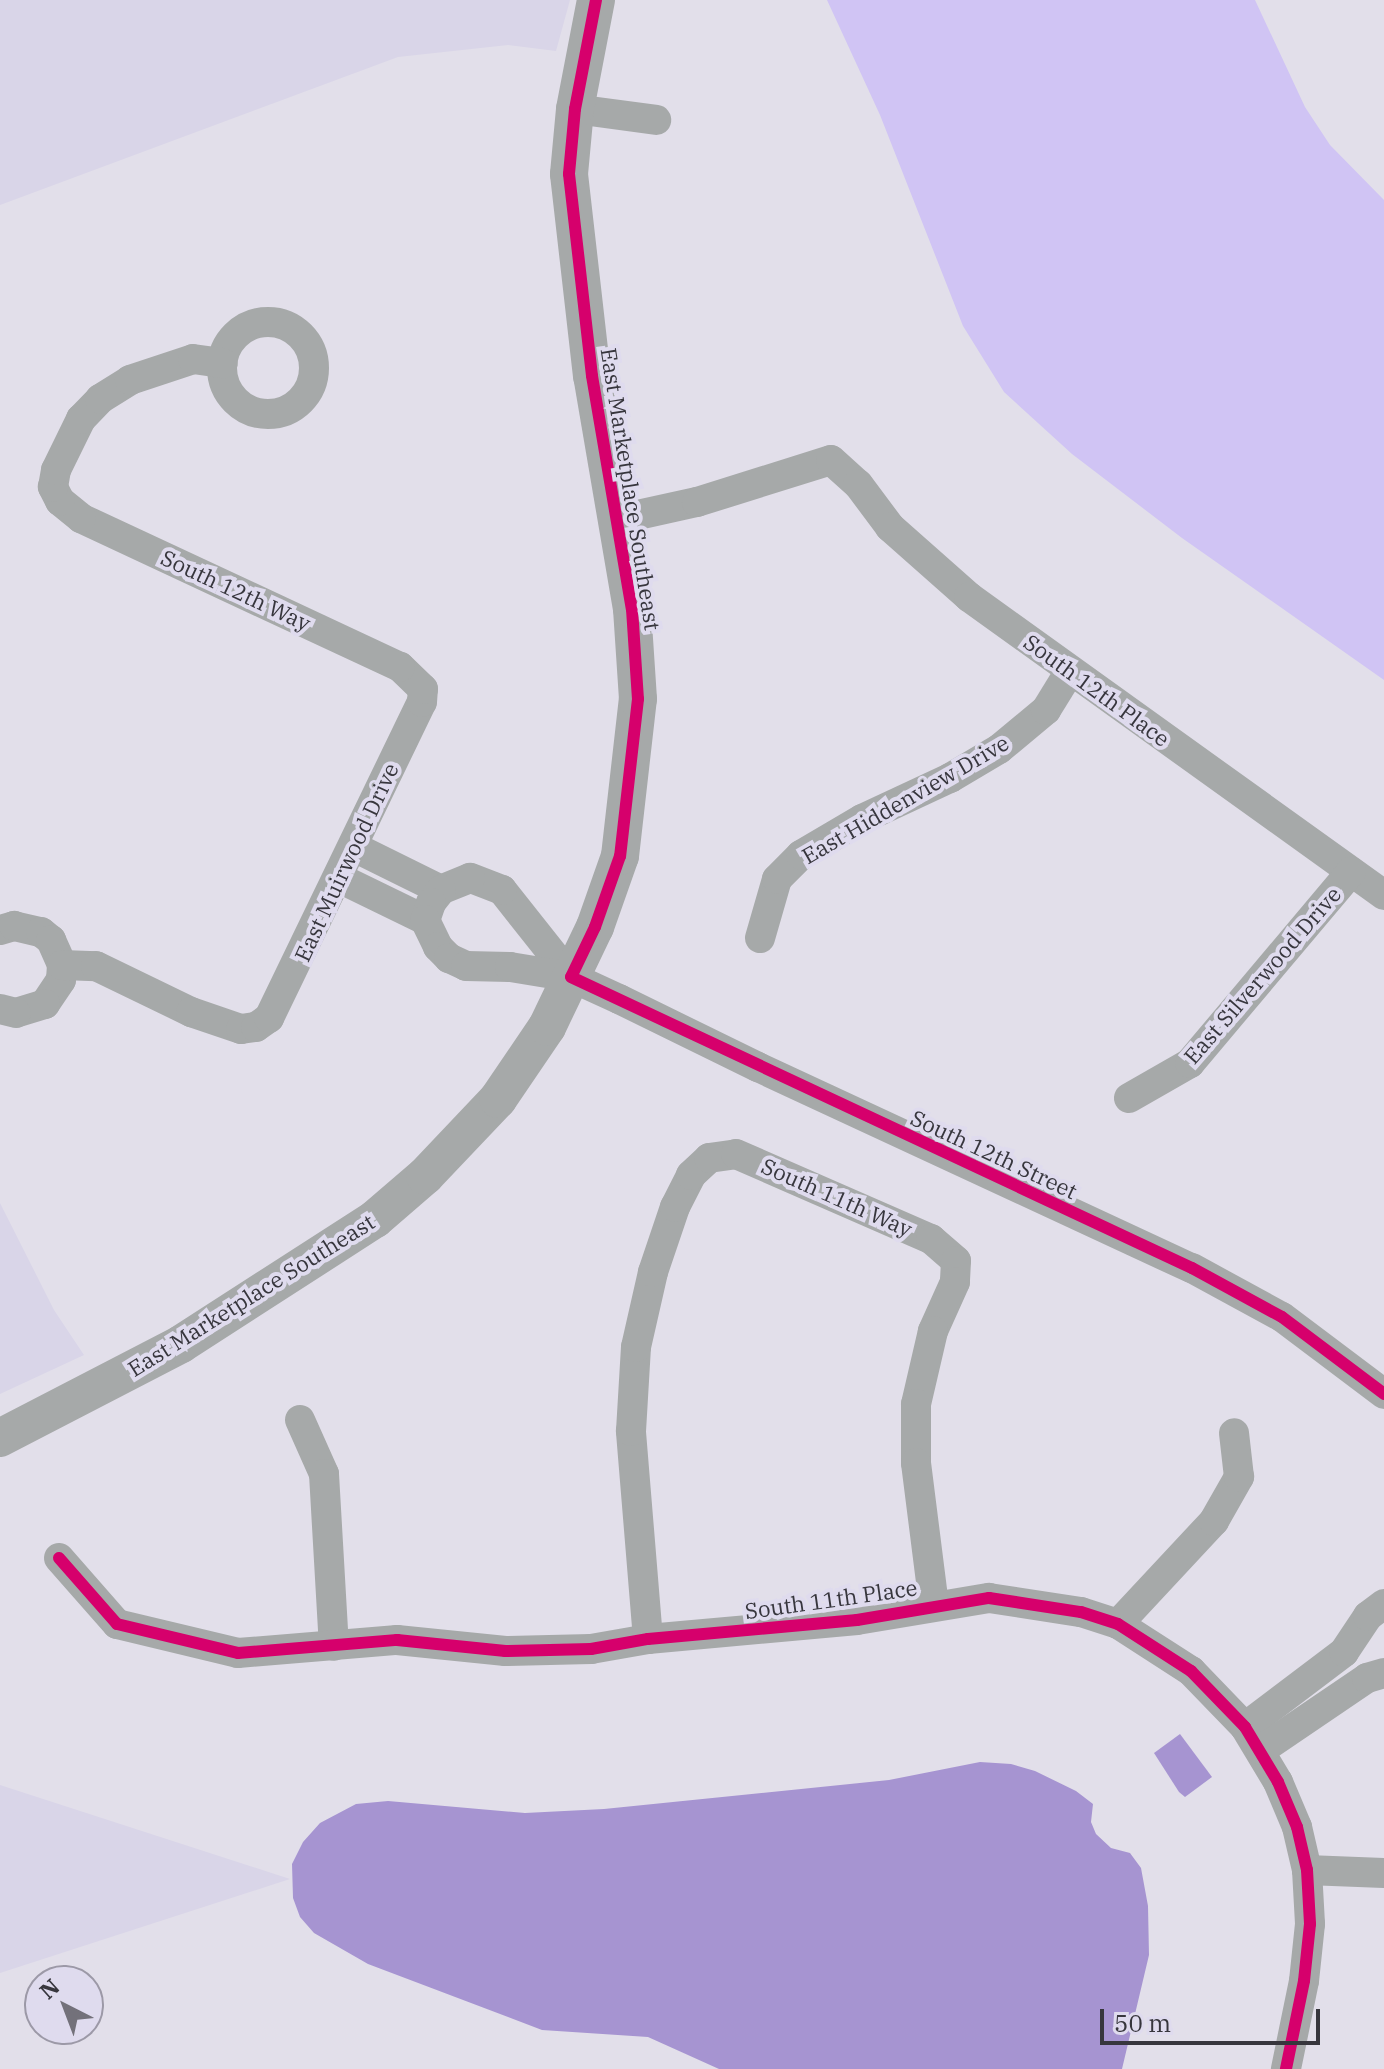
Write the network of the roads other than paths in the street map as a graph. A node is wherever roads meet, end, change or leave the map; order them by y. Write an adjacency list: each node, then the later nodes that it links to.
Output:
1 (596, 0): 2 (street, East Marketplace Southeast)
2 (575, 109): 3 (street); 5 (street, East Marketplace Southeast)
3 (656, 120)
4 (223, 363): 7 (street, South 12th Way)
5 (615, 520): 6 (street, South 12th Place); 17 (street, East Marketplace Southeast)
6 (1070, 671): 9 (street, South 12th Place); 15 (street, East Hiddenview Drive)
7 (423, 689): 8 (street, East Muirwood Drive)
8 (354, 847): 10 (street, East Muirwood Drive); 11 (street)
9 (1351, 872): 12 (street, South 12th Place); 19 (street, East Silverwood Drive)
10 (339, 878): 13 (street); 16 (street, East Muirwood Drive)
11 (441, 890): 13 (street); 17 (street, South 12th Street)
12 (1384, 895)
13 (425, 920): 17 (street, South 12th Street)
14 (0, 930): 16 (street)
15 (760, 938)
16 (62, 965): 18 (street)
17 (571, 977): 20 (street, South 12th Street); 23 (street, East Marketplace Southeast)
18 (0, 1009)
19 (1129, 1098)
20 (1380, 1380)
21 (300, 1420): 29 (street)
22 (1234, 1433): 27 (street)
23 (0, 1438)
24 (59, 1558): 29 (street, South 11th Place)
25 (1384, 1604): 31 (street)
26 (934, 1605): 27 (street, South 11th Place); 28 (street, South 11th Place); 28 (street, South 11th Way)
27 (1118, 1624): 31 (street, South 11th Place)
28 (648, 1639): 29 (street, South 11th Place)
29 (334, 1646)
30 (1384, 1673): 31 (street)
31 (1253, 1739): 32 (street, South 11th Place)
32 (1307, 1870): 33 (street); 34 (street, South 11th Place)
33 (1384, 1873)
34 (1286, 2069)

